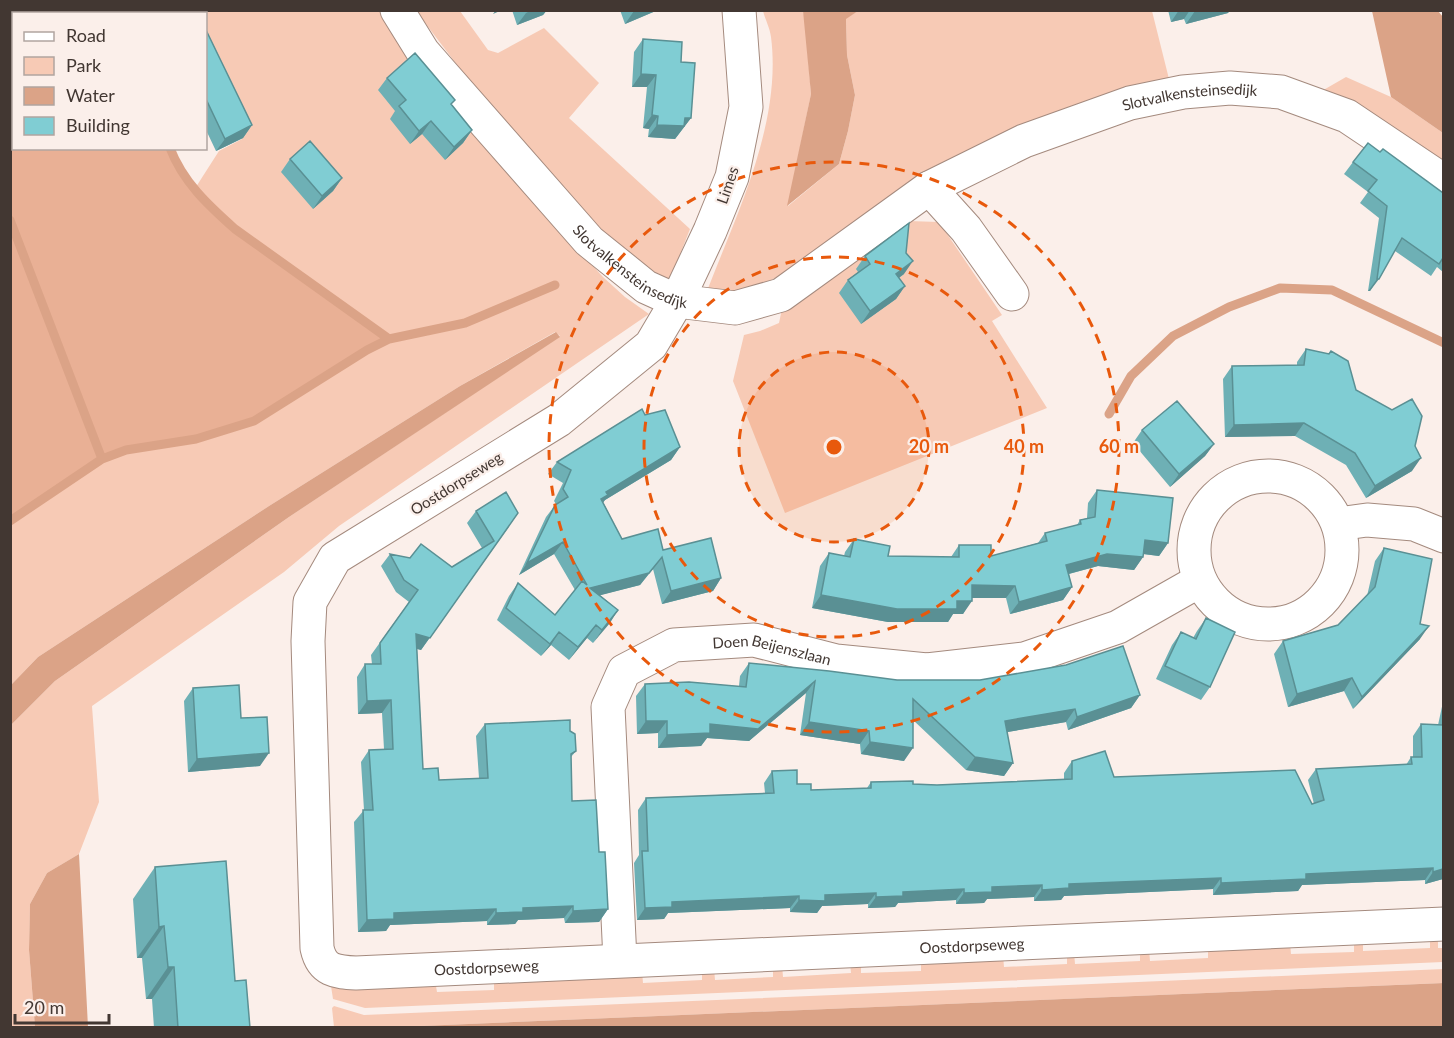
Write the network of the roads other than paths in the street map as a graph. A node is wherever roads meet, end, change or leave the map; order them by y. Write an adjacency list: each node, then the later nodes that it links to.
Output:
1 (397, 10): 6 (street, Slotvalkensteinsedijk)
2 (739, 10): 6 (street, Limes)
3 (1443, 181): 4 (street, Slotvalkensteinsedijk)
4 (929, 188): 5 (street); 6 (street, Slotvalkensteinsedijk)
5 (1012, 294)
6 (677, 301): 7 (street, Limes)
7 (651, 345): 12 (street, Oostdorpseweg)
8 (1338, 524): 9 (street); 10 (street); 10 (street)
9 (1443, 536)
10 (1199, 581): 12 (street, Doen Beijenszlaan)
11 (1443, 924): 12 (street, Oostdorpseweg)
12 (620, 960)

